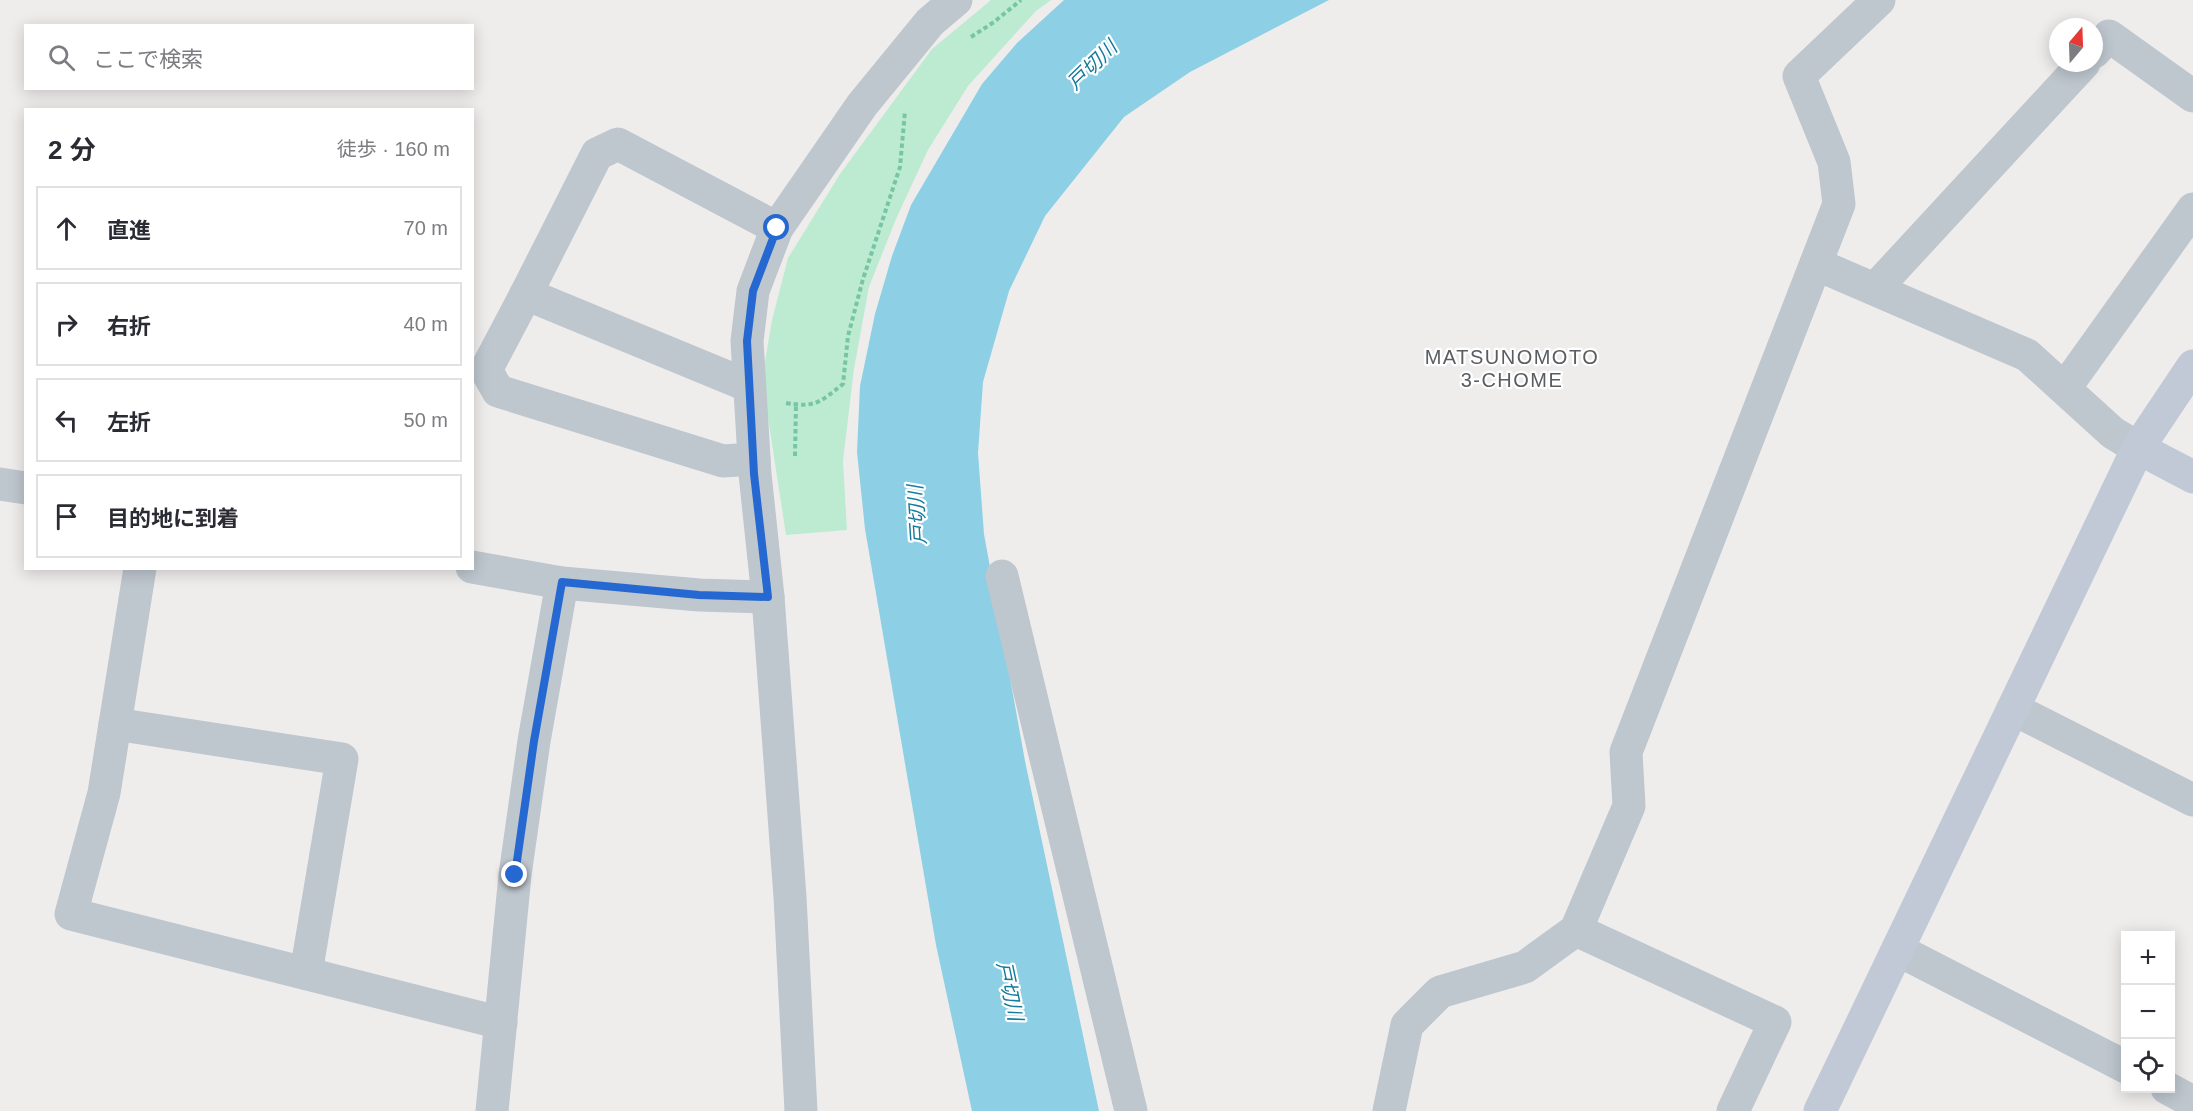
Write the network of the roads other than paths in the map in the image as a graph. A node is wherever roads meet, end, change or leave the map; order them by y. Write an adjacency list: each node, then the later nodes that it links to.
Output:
1 (957, 0): 7 (street)
2 (1879, 0): 8 (street)
3 (2103, 42): 5 (street)
4 (2076, 72): 9 (street)
5 (2193, 96)
6 (2193, 209): 13 (street)
7 (777, 228): 10 (street); 12 (street)
8 (1816, 264): 9 (street); 27 (street)
9 (1875, 289): 13 (street)
10 (526, 294): 12 (street); 15 (street)
11 (2193, 366): 14 (street)
12 (749, 386): 15 (street)
13 (2065, 388): 14 (street)
14 (2138, 448): 16 (street); 24 (street)
15 (754, 459): 23 (street)
16 (2193, 477)
17 (0, 484): 18 (street)
18 (24, 488)
19 (474, 567): 22 (street)
20 (140, 570): 25 (street)
21 (1002, 576): 36 (street)
22 (562, 582): 23 (street); 30 (street)
23 (768, 597): 35 (street)
24 (2013, 709): 26 (street); 28 (street)
25 (115, 724): 29 (street); 29 (street)
26 (2193, 800)
27 (1576, 930): 37 (street); 38 (street)
28 (1898, 950): 31 (street); 39 (street)
29 (306, 973): 30 (street)
30 (501, 1023): 34 (street)
31 (2121, 1064)
32 (2175, 1093): 33 (street)
33 (2193, 1102)
34 (492, 1111)
35 (801, 1111)
36 (1131, 1111)
37 (1389, 1111)
38 (1733, 1111)
39 (1821, 1111)

